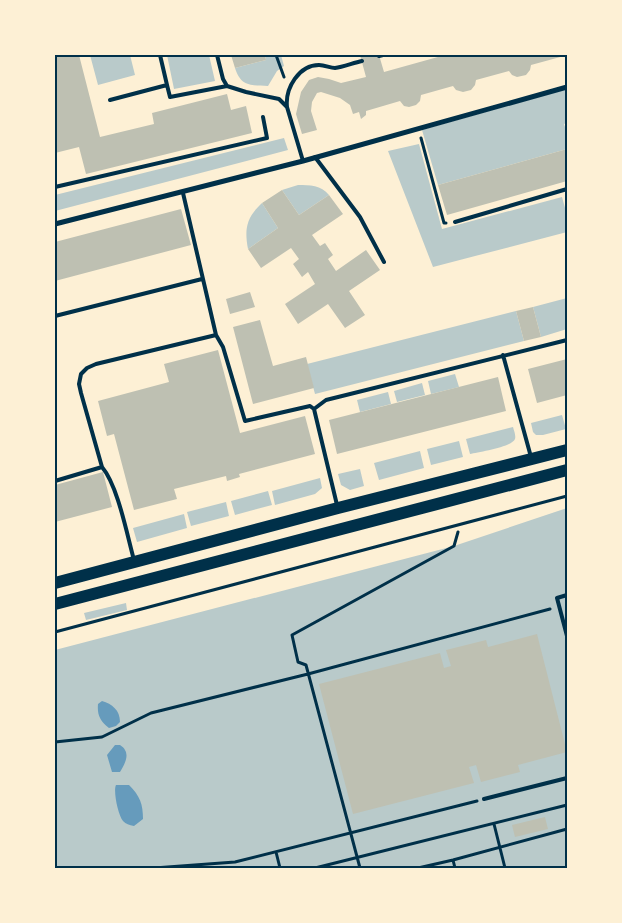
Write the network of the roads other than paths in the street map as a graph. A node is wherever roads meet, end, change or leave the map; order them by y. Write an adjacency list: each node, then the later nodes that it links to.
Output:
1 (160, 55): 4 (lane)
2 (217, 55): 5 (lane)
3 (362, 61): 8 (lane)
4 (167, 85): 5 (lane); 7 (lane)
5 (227, 86): 8 (lane)
6 (567, 87): 10 (street)
7 (110, 100)
8 (287, 107): 11 (lane)
9 (263, 117): 12 (lane)
10 (315, 157): 11 (street); 17 (lane)
11 (303, 160): 14 (street)
12 (55, 187)
13 (567, 190): 15 (lane)
14 (183, 192): 16 (street); 18 (lane)
15 (455, 222)
16 (55, 224)
17 (384, 262)
18 (202, 279): 19 (lane); 20 (lane)
19 (55, 316)
20 (216, 335): 23 (lane); 26 (lane)
21 (567, 340): 22 (lane)
22 (503, 355): 23 (lane); 25 (lane)
23 (314, 409): 29 (lane)
24 (567, 450): 25 (main road)
25 (532, 459): 29 (main road)
26 (102, 467): 28 (lane); 30 (lane)
27 (567, 470): 33 (main road)
28 (55, 481)
29 (338, 508): 30 (main road)
30 (135, 562): 31 (main road)
31 (55, 583)
32 (567, 595): 34 (lane)
33 (55, 604)
34 (567, 636)
35 (567, 778): 36 (lane)
36 (484, 799)

